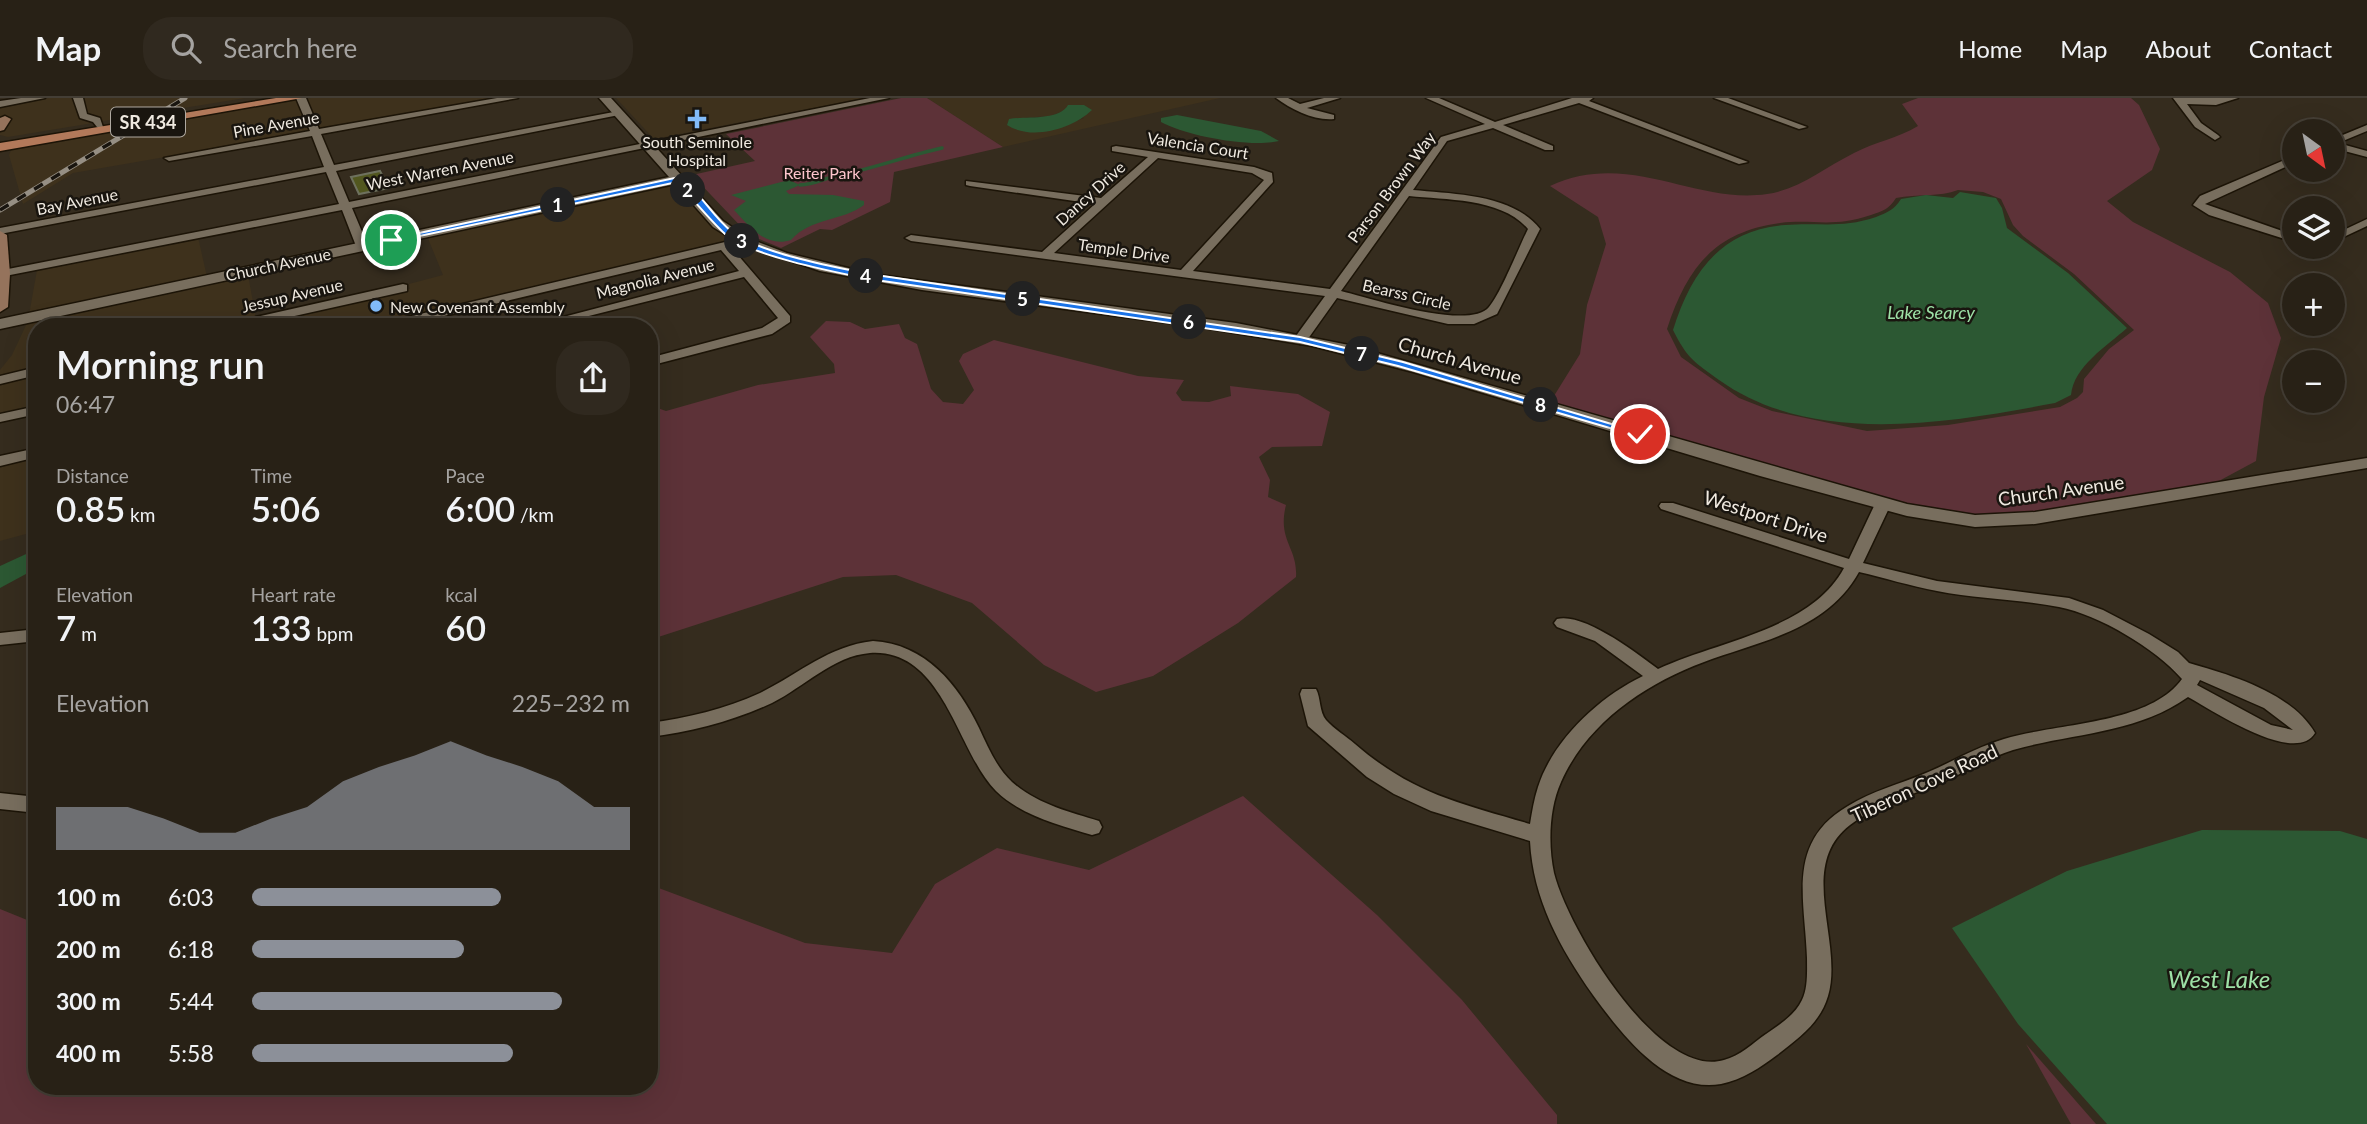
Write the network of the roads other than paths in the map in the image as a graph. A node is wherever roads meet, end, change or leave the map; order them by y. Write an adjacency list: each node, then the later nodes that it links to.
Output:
1 (40, 98): 15 (street)
2 (78, 98): 20 (street)
3 (266, 98): 20 (main road, SR 434)
4 (298, 98): 23 (street); 28 (main road, SR 434)
5 (513, 98): 23 (street, Pine Avenue)
6 (605, 98): 17 (street)
7 (884, 98): 27 (street, West Warren Avenue)
8 (1281, 98): 16 (street)
9 (1335, 98): 16 (street)
10 (1431, 98): 19 (street)
11 (1720, 98): 21 (street)
12 (2232, 98): 14 (street)
13 (1581, 99): 19 (street, Parson Brown Way); 35 (street)
14 (2180, 100): 24 (street)
15 (0, 104)
16 (1298, 107): 18 (street)
17 (619, 114): 27 (street); 37 (street, Bay Avenue)
18 (1331, 117)
19 (1491, 123): 30 (street); 40 (street, Parson Brown Way)
20 (100, 125): 26 (main road, SR 434)
21 (1802, 127)
22 (2367, 128): 25 (street)
23 (315, 133): 34 (street, Pine Avenue); 37 (street)
24 (2215, 137)
25 (2345, 138)
26 (0, 141)
27 (647, 145): 38 (street); 42 (street, West Warren Avenue)
28 (0, 147)
29 (2345, 147): 32 (street)
30 (1549, 148)
31 (1116, 149): 33 (street, Valencia Court)
32 (2367, 154)
33 (1156, 155): 41 (street, Dancy Drive); 54 (street, Valencia Court)
34 (169, 158)
35 (1743, 162)
36 (2282, 164): 46 (street)
37 (330, 169): 42 (street); 44 (street, Bay Avenue)
38 (679, 180): 48 (street); 49 (street, Church Avenue)
39 (970, 183): 41 (street)
40 (1405, 191): 56 (street, Parson Brown Way); 56 (street, Bearss Circle)
41 (1102, 202): 51 (street, Dancy Drive)
42 (345, 205): 49 (street); 53 (street, West Warren Avenue)
43 (2367, 222): 45 (street)
44 (0, 233): 53 (main road)
45 (2345, 233)
46 (2282, 235)
47 (912, 238): 51 (street, Temple Drive)
48 (742, 242): 50 (street); 62 (street, Church Avenue)
49 (362, 246): 61 (street, Church Avenue)
50 (723, 246): 52 (street); 59 (street)
51 (1045, 255): 54 (street, Temple Drive)
52 (747, 273): 60 (street, Magnolia Avenue); 63 (street)
53 (3, 274): 57 (main road)
54 (1184, 274): 56 (street, Temple Drive)
55 (403, 288): 58 (street, Jessup Avenue)
56 (1333, 293): 62 (street, Parson Brown Way)
57 (0, 307)
58 (269, 318)
59 (420, 318)
60 (567, 318)
61 (0, 324)
62 (1300, 340): 71 (street, Church Avenue)
63 (658, 360)
64 (28, 374): 65 (street)
65 (0, 380)
66 (28, 412): 67 (street)
67 (0, 418)
68 (28, 454): 69 (street)
69 (0, 461)
70 (2367, 463): 71 (street, Church Avenue)
71 (1883, 504): 73 (street, Tiberon Cove Road)
72 (1667, 506): 73 (street, Westport Drive)
73 (1851, 565): 77 (street); 78 (street, Tiberon Cove Road)
74 (1563, 623): 78 (street)
75 (28, 636): 76 (street)
76 (0, 639)
77 (2185, 668): 79 (street); 79 (street)
78 (1656, 676): 85 (street, Tiberon Cove Road)
79 (2188, 689): 85 (street, Tiberon Cove Road)
80 (1309, 694): 85 (street)
81 (658, 729): 84 (street)
82 (0, 801): 83 (street)
83 (28, 804)
84 (1092, 827)
85 (1538, 835)

